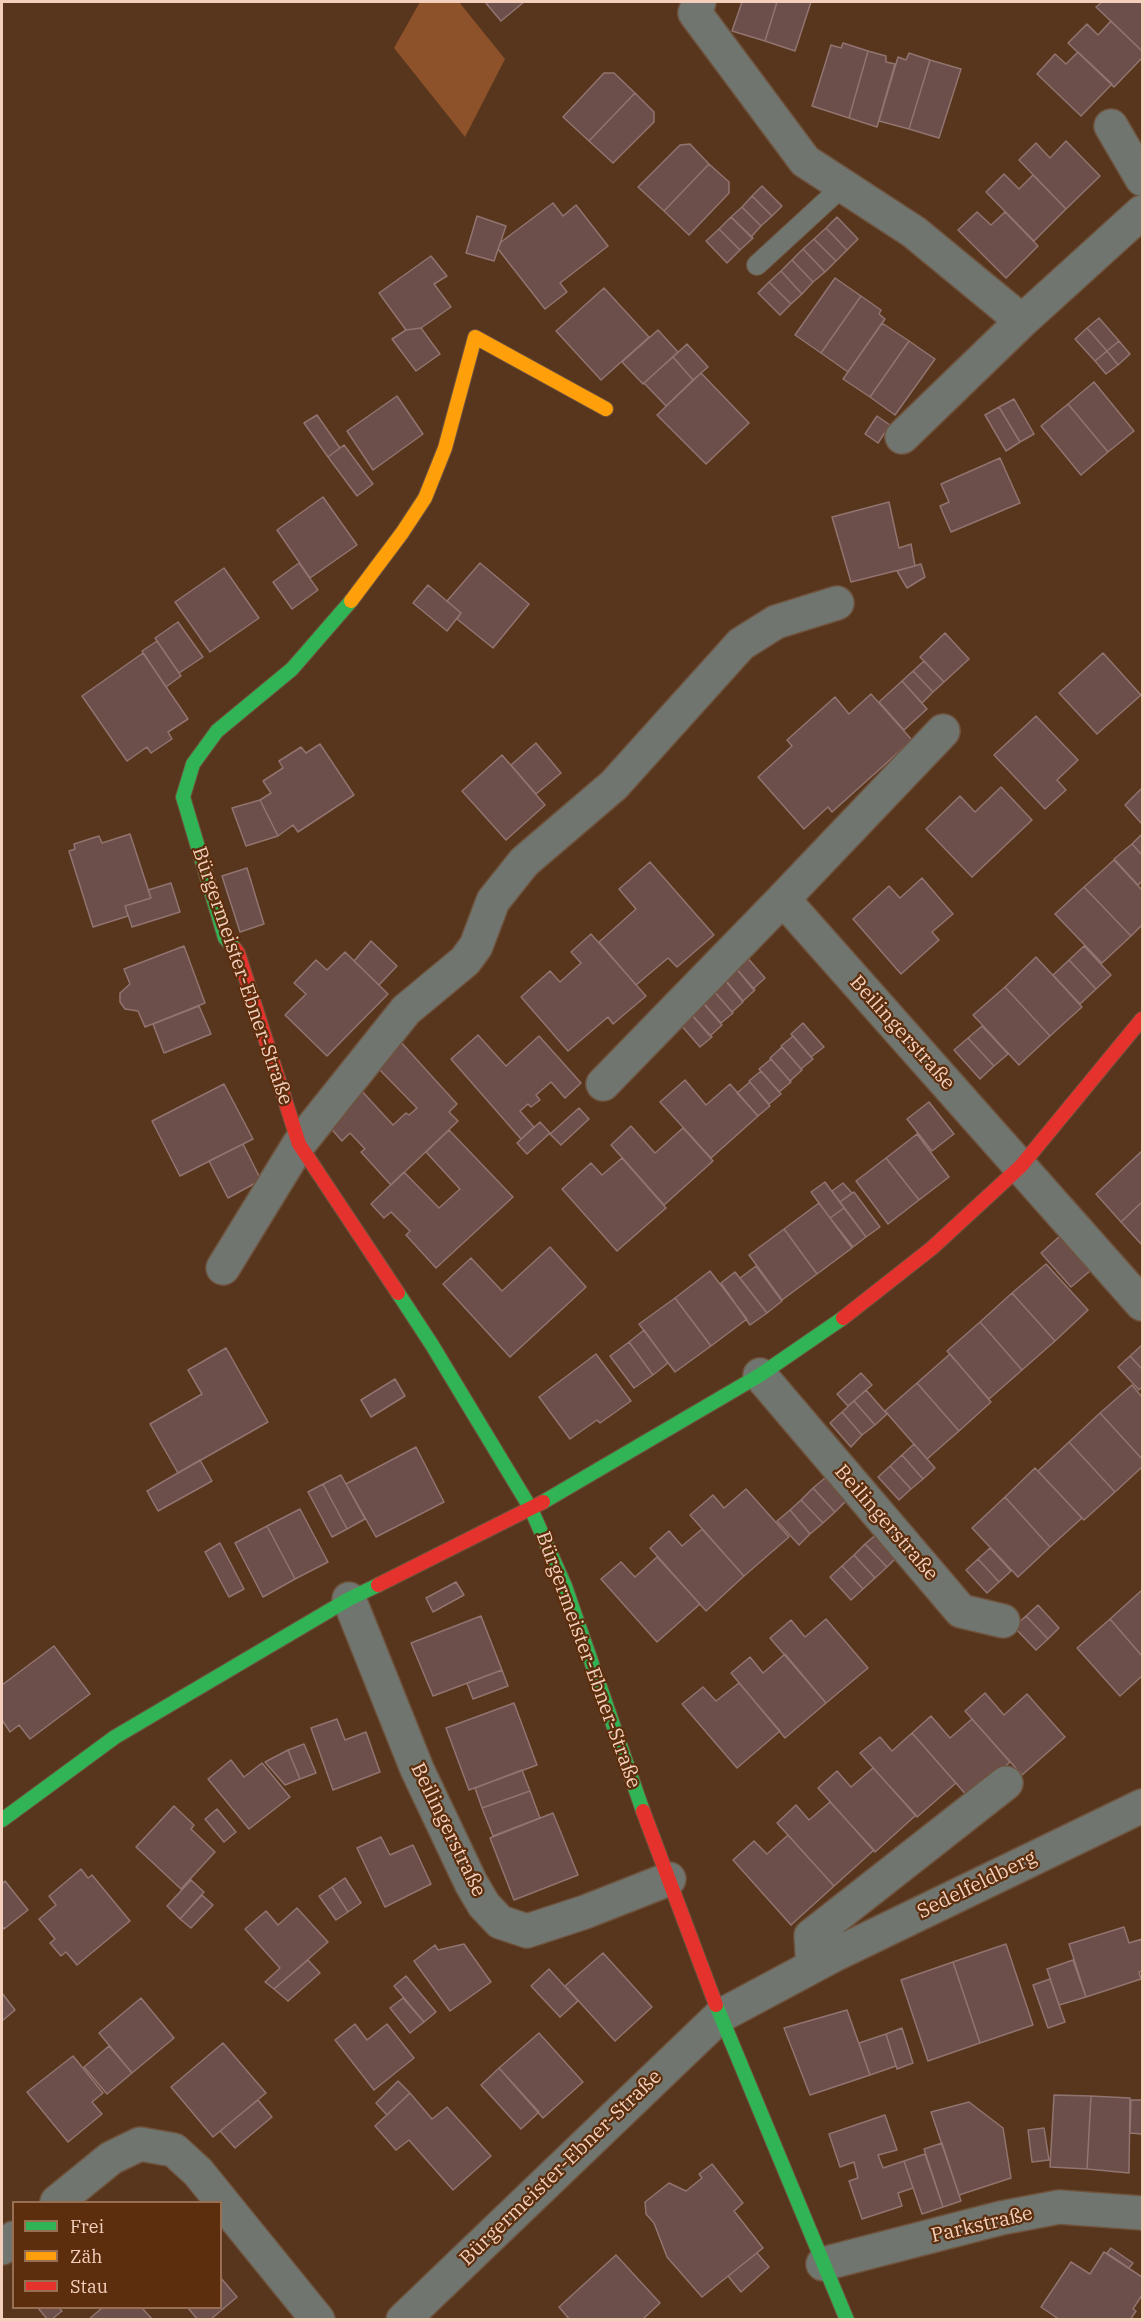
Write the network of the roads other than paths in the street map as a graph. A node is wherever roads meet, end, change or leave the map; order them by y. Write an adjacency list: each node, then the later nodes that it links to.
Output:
1 (699, 2): 4 (street)
2 (1112, 126): 3 (street)
3 (1143, 179)
4 (844, 185): 6 (lane); 7 (street)
5 (1143, 213): 7 (street)
6 (757, 265)
7 (1022, 321): 9 (street)
8 (606, 409): 15 (street, Bürgermeister-Ebner-Straße)
9 (902, 437)
10 (837, 603): 15 (street, Bürgermeister-Ebner-Straße)
11 (943, 730): 12 (street)
12 (783, 899): 14 (street); 16 (street, Beilingerstraße)
13 (1143, 1019): 16 (street)
14 (603, 1084)
15 (299, 1144): 17 (street, Bürgermeister-Ebner-Straße); 20 (street, Bürgermeister-Ebner-Straße)
16 (1021, 1166): 18 (street, Beilingerstraße); 19 (street)
17 (223, 1268)
18 (1143, 1304)
19 (760, 1375): 20 (street); 22 (street, Beilingerstraße)
20 (531, 1509): 21 (street); 26 (street, Bürgermeister-Ebner-Straße)
21 (350, 1599): 25 (street); 26 (street, Beilingerstraße)
22 (1003, 1622)
23 (1006, 1782): 27 (street)
24 (1143, 1806): 27 (street, Sedelfeldberg)
25 (2, 1820)
26 (669, 1879): 28 (street, Bürgermeister-Ebner-Straße)
27 (813, 1966): 28 (street, Sedelfeldberg)
28 (720, 2016): 33 (street, Bürgermeister-Ebner-Straße); 35 (street, Bürgermeister-Ebner-Straße)
29 (58, 2201): 31 (street)
30 (222, 2201): 34 (street)
31 (222, 2201)
32 (1143, 2213): 33 (street, Parkstraße)
33 (823, 2264): 36 (street, Bürgermeister-Ebner-Straße)
34 (318, 2319)
35 (403, 2319)
36 (847, 2319)

